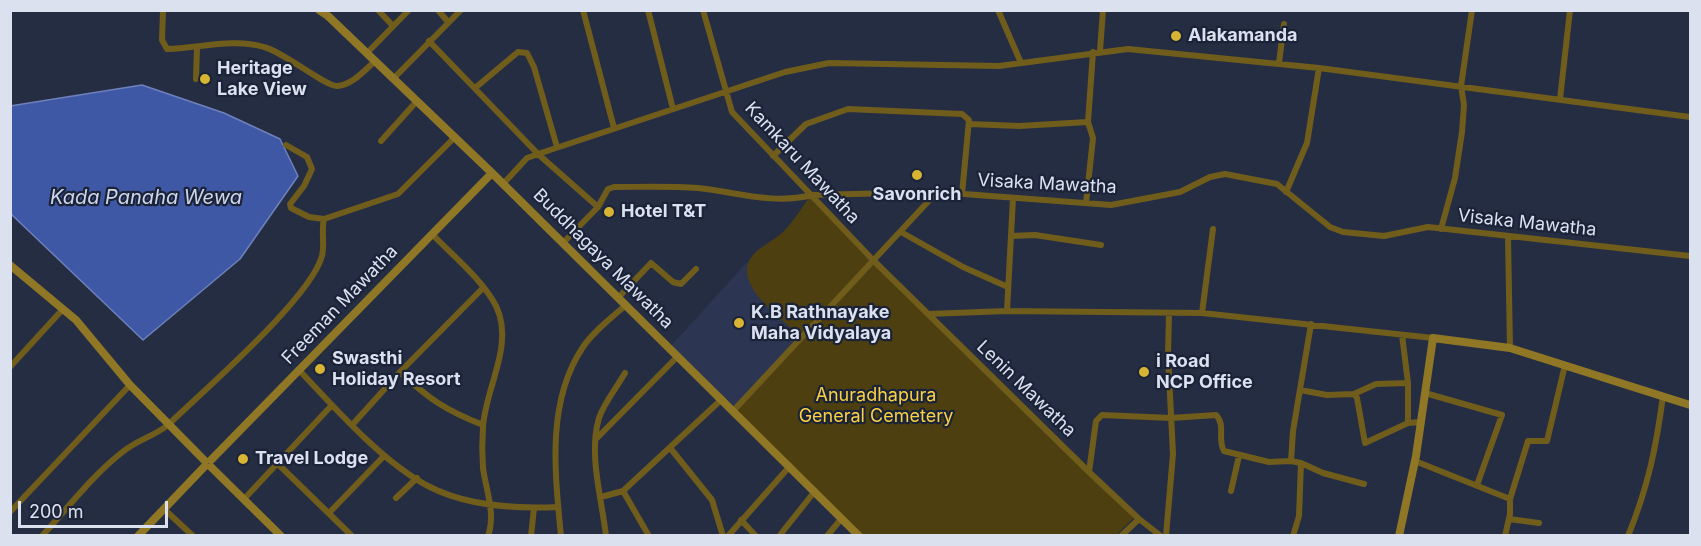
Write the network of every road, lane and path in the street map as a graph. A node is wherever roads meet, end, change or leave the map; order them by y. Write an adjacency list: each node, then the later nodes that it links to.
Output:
1 (163, 10): 18 (street)
2 (319, 10): 20 (main road, Buddhagaya Mawatha)
3 (378, 10): 16 (street)
4 (409, 10): 16 (street)
5 (438, 10): 14 (street)
6 (583, 10): 36 (street)
7 (648, 10): 32 (street)
8 (998, 10): 22 (street)
9 (1103, 10): 19 (street)
10 (1472, 10): 27 (street)
11 (1570, 10): 30 (street)
12 (703, 11): 29 (street, Kamkaru Mawatha)
13 (457, 12): 14 (street)
14 (448, 22): 17 (street)
15 (1284, 24): 23 (street)
16 (393, 26): 20 (street)
17 (429, 41): 26 (street); 28 (street)
18 (197, 48): 21 (street); 25 (street)
19 (1096, 52): 22 (street); 23 (street); 34 (street)
20 (367, 53): 21 (main road, Buddhagaya Mawatha)
21 (375, 61): 26 (main road, Buddhagaya Mawatha)
22 (1021, 63): 29 (street)
23 (1279, 63): 24 (street)
24 (1319, 68): 27 (street); 46 (street)
25 (196, 79)
26 (393, 79): 31 (main road, Buddhagaya Mawatha)
27 (1461, 86): 30 (street); 53 (street)
28 (476, 88): 40 (street); 41 (street)
29 (725, 92): 32 (street); 42 (street, Kamkaru Mawatha)
30 (1560, 99): 33 (street)
31 (417, 101): 37 (main road, Buddhagaya Mawatha); 38 (street)
32 (673, 109): 36 (street)
33 (1690, 117)
34 (1088, 122): 35 (street); 50 (street)
35 (969, 124): 42 (street); 47 (street)
36 (614, 128): 40 (street)
37 (455, 137): 43 (main road, Buddhagaya Mawatha); 52 (street)
38 (381, 141)
39 (286, 145): 52 (street)
40 (556, 147): 41 (street)
41 (538, 154): 44 (street); 51 (street)
42 (773, 156): 48 (street, Kamkaru Mawatha)
43 (492, 173): 44 (main road, Buddhagaya Mawatha); 56 (main road, Freeman Mawatha)
44 (503, 184): 59 (main road, Buddhagaya Mawatha)
45 (937, 192): 47 (street, Visaka Mawatha); 48 (street, Visaka Mawatha); 55 (street)
46 (1286, 192): 50 (street, Visaka Mawatha); 53 (street, Visaka Mawatha)
47 (962, 194): 49 (street, Visaka Mawatha)
48 (812, 195): 51 (street, Visaka Mawatha); 62 (street, Kamkaru Mawatha)
49 (1013, 198): 50 (street, Visaka Mawatha); 57 (street)
50 (1086, 203)
51 (598, 207): 59 (street)
52 (324, 219): 98 (street)
53 (1441, 229): 58 (street, Visaka Mawatha)
54 (1213, 230): 71 (street)
55 (901, 232): 62 (street); 65 (street)
56 (432, 234): 66 (street); 81 (main road, Freeman Mawatha)
57 (1011, 236): 60 (street); 65 (street)
58 (1508, 237): 61 (street, Visaka Mawatha); 77 (street)
59 (563, 243): 67 (main road, Buddhagaya Mawatha)
60 (1101, 245)
61 (1690, 256)
62 (873, 260): 72 (street, Lenin Mawatha); 93 (street)
63 (10, 265): 69 (main road)
64 (696, 269): 67 (street)
65 (1008, 287): 70 (street)
66 (483, 288): 82 (street); 99 (street)
67 (618, 298): 68 (main road, Buddhagaya Mawatha)
68 (626, 305): 78 (main road, Buddhagaya Mawatha); 122 (street)
69 (63, 309): 80 (street); 85 (main road)
70 (1008, 311): 72 (street); 73 (street)
71 (1202, 313): 73 (street); 74 (street)
72 (928, 314): 110 (street, Lenin Mawatha)
73 (1169, 314): 94 (street)
74 (1311, 324): 75 (street); 86 (street)
75 (1402, 335): 76 (street); 84 (street)
76 (1432, 339): 77 (main road); 87 (main road)
77 (1510, 348): 79 (main road)
78 (678, 356): 90 (main road, Buddhagaya Mawatha); 100 (street)
79 (1565, 365): 89 (main road); 120 (street)
80 (10, 367)
81 (299, 370): 91 (street); 107 (main road, Freeman Mawatha)
82 (400, 372): 97 (street); 99 (street)
83 (625, 373): 100 (street)
84 (1408, 383): 88 (street); 96 (street)
85 (130, 385): 98 (main road); 124 (street)
86 (1300, 390): 88 (street); 104 (street)
87 (1425, 393): 95 (main road); 113 (street)
88 (1354, 394): 96 (street)
89 (1663, 396): 92 (main road); 154 (street)
90 (722, 399): 93 (main road, Buddhagaya Mawatha); 101 (street)
91 (332, 405): 97 (street); 108 (street)
92 (1690, 405)
93 (734, 411): 109 (main road, Buddhagaya Mawatha)
94 (1170, 418): 103 (street); 110 (street); 150 (street)
95 (1421, 422): 96 (street); 105 (main road)
96 (1408, 423)
97 (353, 424): 102 (street)
98 (168, 425): 107 (main road); 132 (street)
99 (483, 425): 121 (street)
100 (597, 438): 119 (street)
101 (671, 449): 114 (street); 142 (street)
102 (384, 456): 111 (street); 126 (street)
103 (1239, 456): 104 (street); 116 (street)
104 (1291, 461): 106 (street)
105 (1415, 461): 113 (street); 152 (main road)
106 (1301, 463): 112 (street); 151 (street)
107 (208, 464): 117 (main road); 125 (main road, Freeman Mawatha)
108 (278, 464): 117 (street); 126 (street)
109 (790, 466): 115 (main road, Buddhagaya Mawatha); 130 (street)
110 (1089, 472): 128 (street, Lenin Mawatha)
111 (417, 478): 118 (street); 121 (street)
112 (1364, 484)
113 (1477, 485): 120 (street)
114 (623, 490): 119 (street); 141 (street)
115 (815, 491): 127 (main road, Buddhagaya Mawatha); 145 (street)
116 (1231, 491)
117 (245, 498): 135 (main road)
118 (396, 498)
119 (601, 498): 140 (street)
120 (1510, 499): 129 (street)
121 (490, 505): 123 (street); 137 (street)
122 (558, 507): 123 (street); 139 (street)
123 (534, 508): 138 (street)
124 (11, 509)
125 (164, 509): 133 (main road, Freeman Mawatha); 134 (street)
126 (329, 513): 136 (street)
127 (842, 518): 146 (street); 147 (main road, Buddhagaya Mawatha)
128 (1139, 519): 148 (street); 149 (street, Lenin Mawatha)
129 (1509, 519): 131 (street); 153 (street)
130 (741, 520): 143 (street); 144 (street)
131 (1539, 523)
132 (42, 536)
133 (138, 536)
134 (193, 536)
135 (281, 536)
136 (352, 536)
137 (488, 536)
138 (531, 536)
139 (561, 536)
140 (606, 536)
141 (649, 536)
142 (723, 536)
143 (728, 536)
144 (756, 536)
145 (780, 536)
146 (827, 536)
147 (859, 536)
148 (1121, 536)
149 (1161, 536)
150 (1166, 536)
151 (1293, 536)
152 (1399, 536)
153 (1505, 536)
154 (1628, 536)

